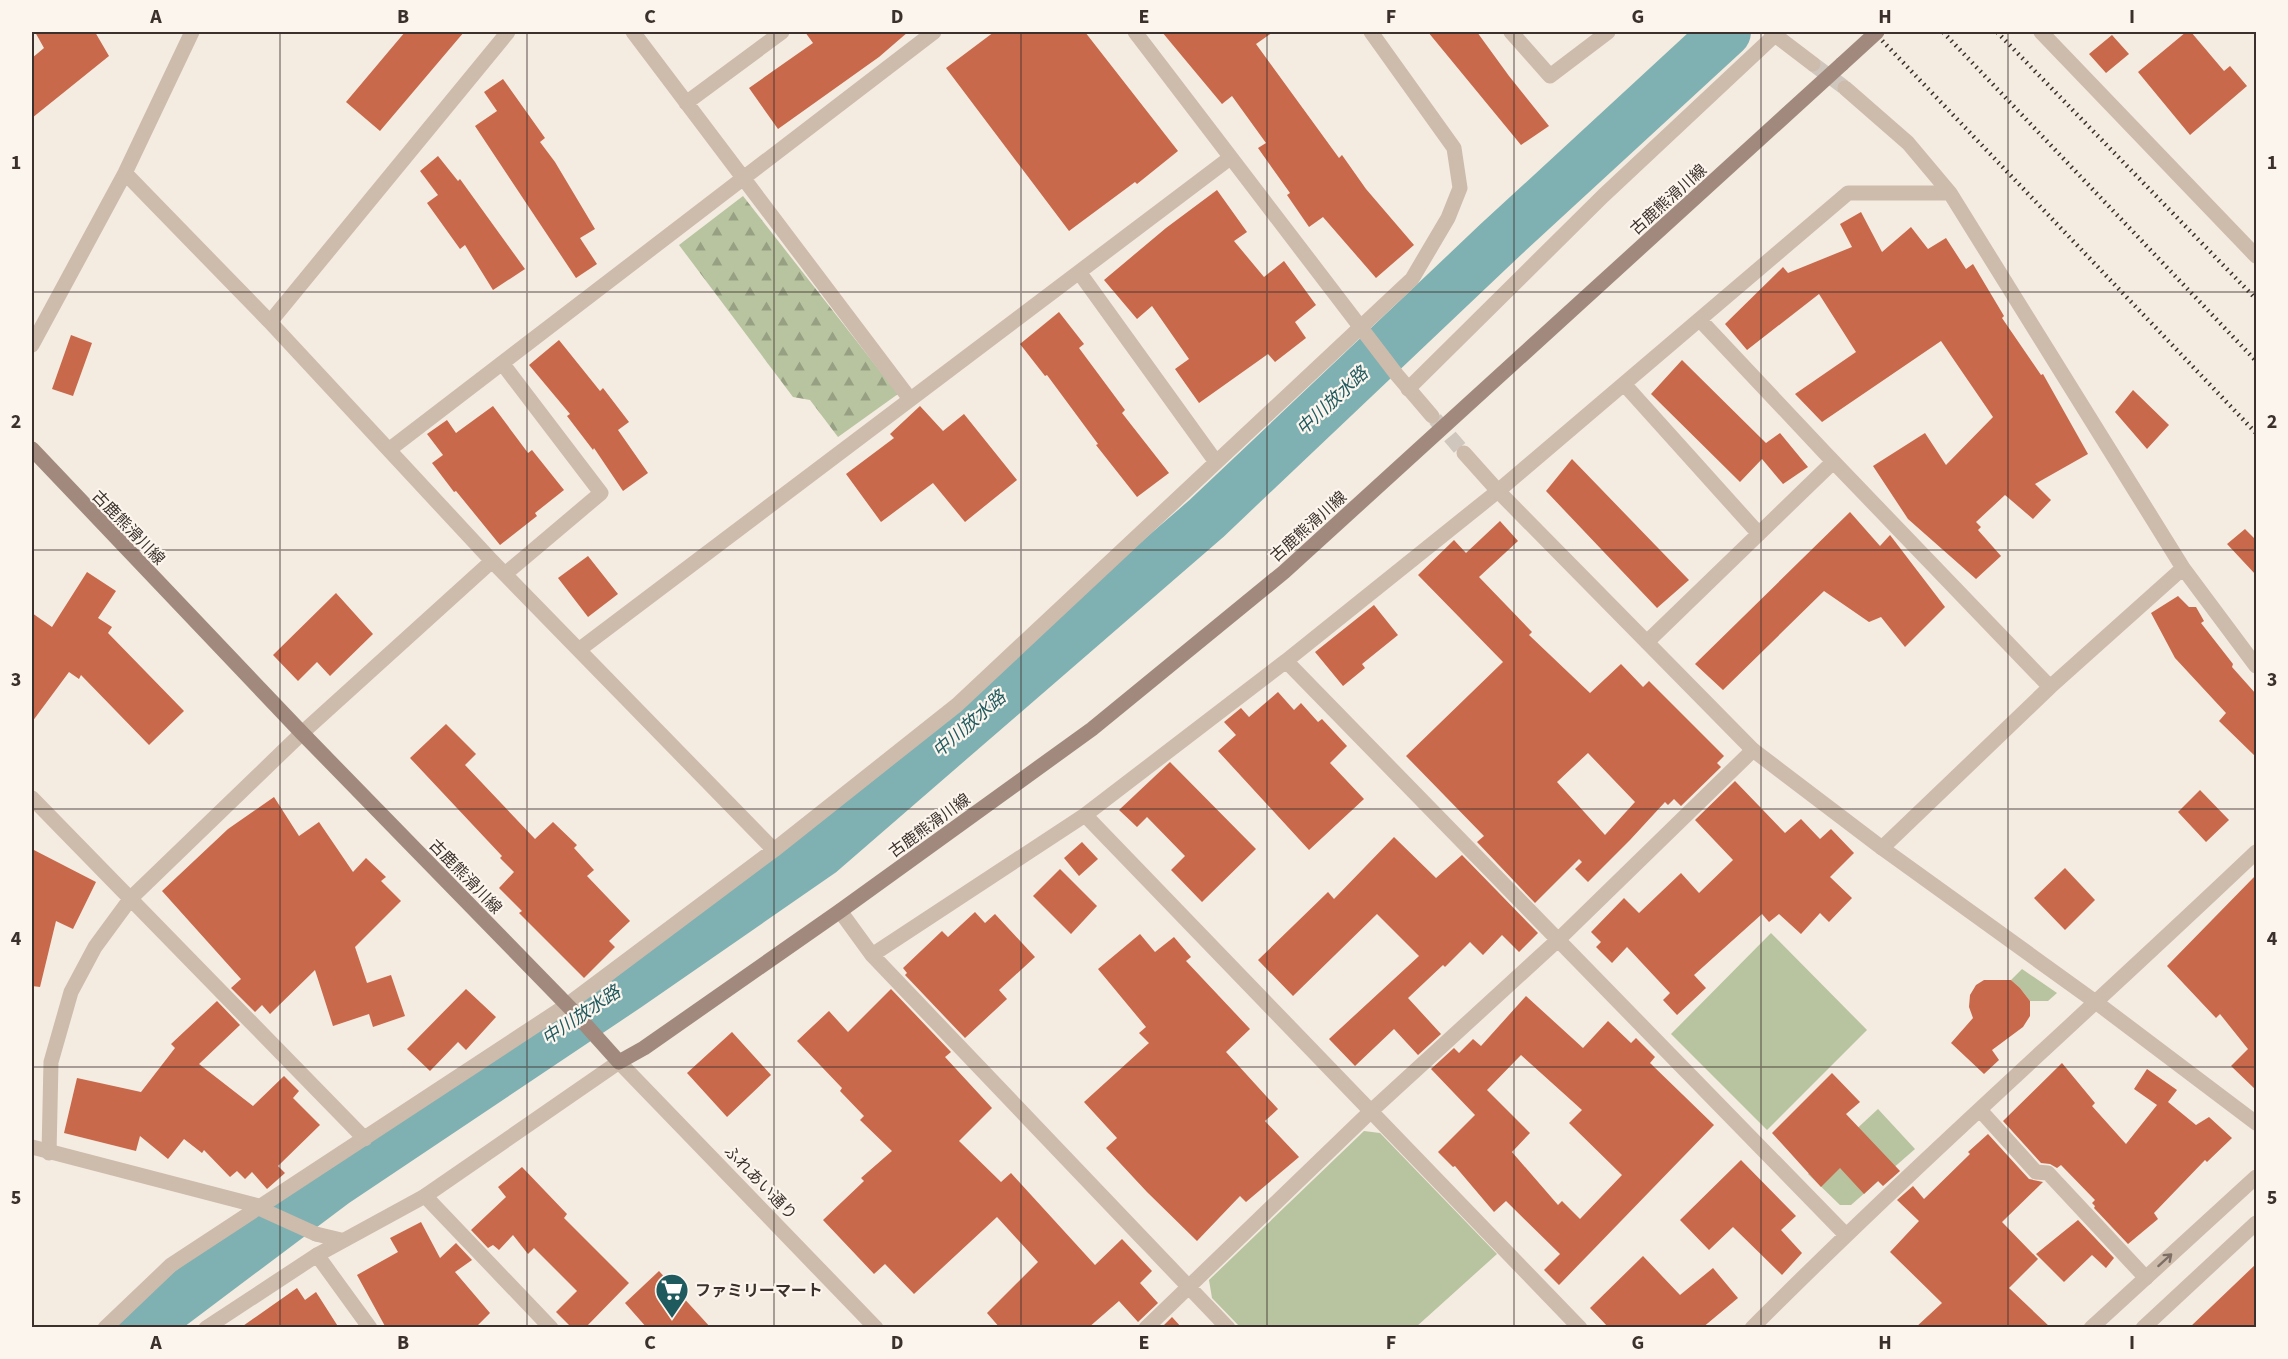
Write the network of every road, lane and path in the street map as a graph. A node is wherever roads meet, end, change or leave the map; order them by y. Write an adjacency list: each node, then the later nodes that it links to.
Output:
1 (192, 32): 17 (street)
2 (508, 32): 23 (street)
3 (633, 32): 15 (street)
4 (782, 32): 15 (street)
5 (934, 32): 18 (street)
6 (1135, 32): 16 (street)
7 (1371, 32): 24 (street)
8 (1511, 32): 9 (street)
9 (1608, 32)
10 (1877, 32): 54 (main road, 古鹿熊滑川線, bridge)
11 (2042, 32): 20 (street)
12 (1773, 33): 13 (street); 28 (street)
13 (1813, 64)
14 (1845, 88): 19 (street)
15 (686, 103): 18 (street)
16 (1230, 158): 21 (street); 24 (street)
17 (125, 173): 23 (street); 25 (street)
18 (743, 179): 26 (street); 29 (street)
19 (1950, 194): 22 (street); 39 (street)
20 (2256, 256)
21 (1079, 272): 29 (street); 34 (street)
22 (1700, 320): 27 (street); 35 (street)
23 (270, 321): 32 (street)
24 (1363, 329): 28 (street); 34 (street)
25 (32, 345)
26 (502, 363): 32 (street); 40 (street)
27 (1624, 384): 36 (street); 37 (street)
28 (1408, 389): 30 (street)
29 (910, 399): 42 (street)
30 (1432, 416)
31 (32, 449): 46 (main road, 古鹿熊滑川線)
32 (390, 449): 38 (street)
33 (1464, 453): 36 (street)
34 (1216, 462): 51 (street)
35 (1833, 462): 37 (street); 45 (street)
36 (1498, 491): 41 (street); 43 (street)
37 (1759, 534): 41 (street)
38 (492, 561): 40 (street); 46 (street)
39 (2182, 568): 44 (street); 45 (street)
40 (505, 574): 42 (street)
41 (1647, 642): 47 (street)
42 (580, 649): 51 (street)
43 (1286, 661): 49 (street); 55 (street)
44 (2256, 666)
45 (2050, 687): 50 (street)
46 (302, 733): 53 (street); 58 (main road, 古鹿熊滑川線)
47 (1753, 750): 50 (street); 55 (street)
48 (32, 798): 53 (street)
49 (1085, 815): 56 (street); 61 (street)
50 (1882, 848): 57 (street)
51 (774, 850): 58 (street)
52 (2256, 852): 57 (street)
53 (131, 898): 63 (street); 65 (street)
54 (840, 912): 56 (street); 59 (main road, 古鹿熊滑川線)
55 (1559, 939): 61 (street); 70 (street)
56 (872, 955): 74 (street)
57 (2097, 1003): 60 (street); 62 (street)
58 (571, 1009): 59 (main road, 古鹿熊滑川線); 63 (street)
59 (619, 1062): 67 (street); 79 (street, ふれあい通り)
60 (1980, 1110): 70 (street); 73 (street)
61 (1370, 1112): 74 (street); 82 (street)
62 (2256, 1123)
63 (365, 1139): 68 (street)
64 (32, 1147): 65 (street)
65 (49, 1153): 68 (street)
66 (2256, 1177): 73 (street, one-way to 66)
67 (425, 1196): 71 (street); 78 (street)
68 (261, 1208): 71 (street); 75 (street)
69 (2256, 1223): 85 (street)
70 (1845, 1234): 83 (street)
71 (341, 1240): 72 (street)
72 (317, 1255): 76 (street); 77 (street)
73 (2146, 1278): 84 (street)
74 (1188, 1286): 80 (street); 81 (street)
75 (105, 1328)
76 (206, 1328)
77 (370, 1328)
78 (551, 1328)
79 (876, 1328)
80 (1146, 1328)
81 (1228, 1328)
82 (1580, 1328)
83 (1752, 1328)
84 (2091, 1328)
85 (2143, 1328)

